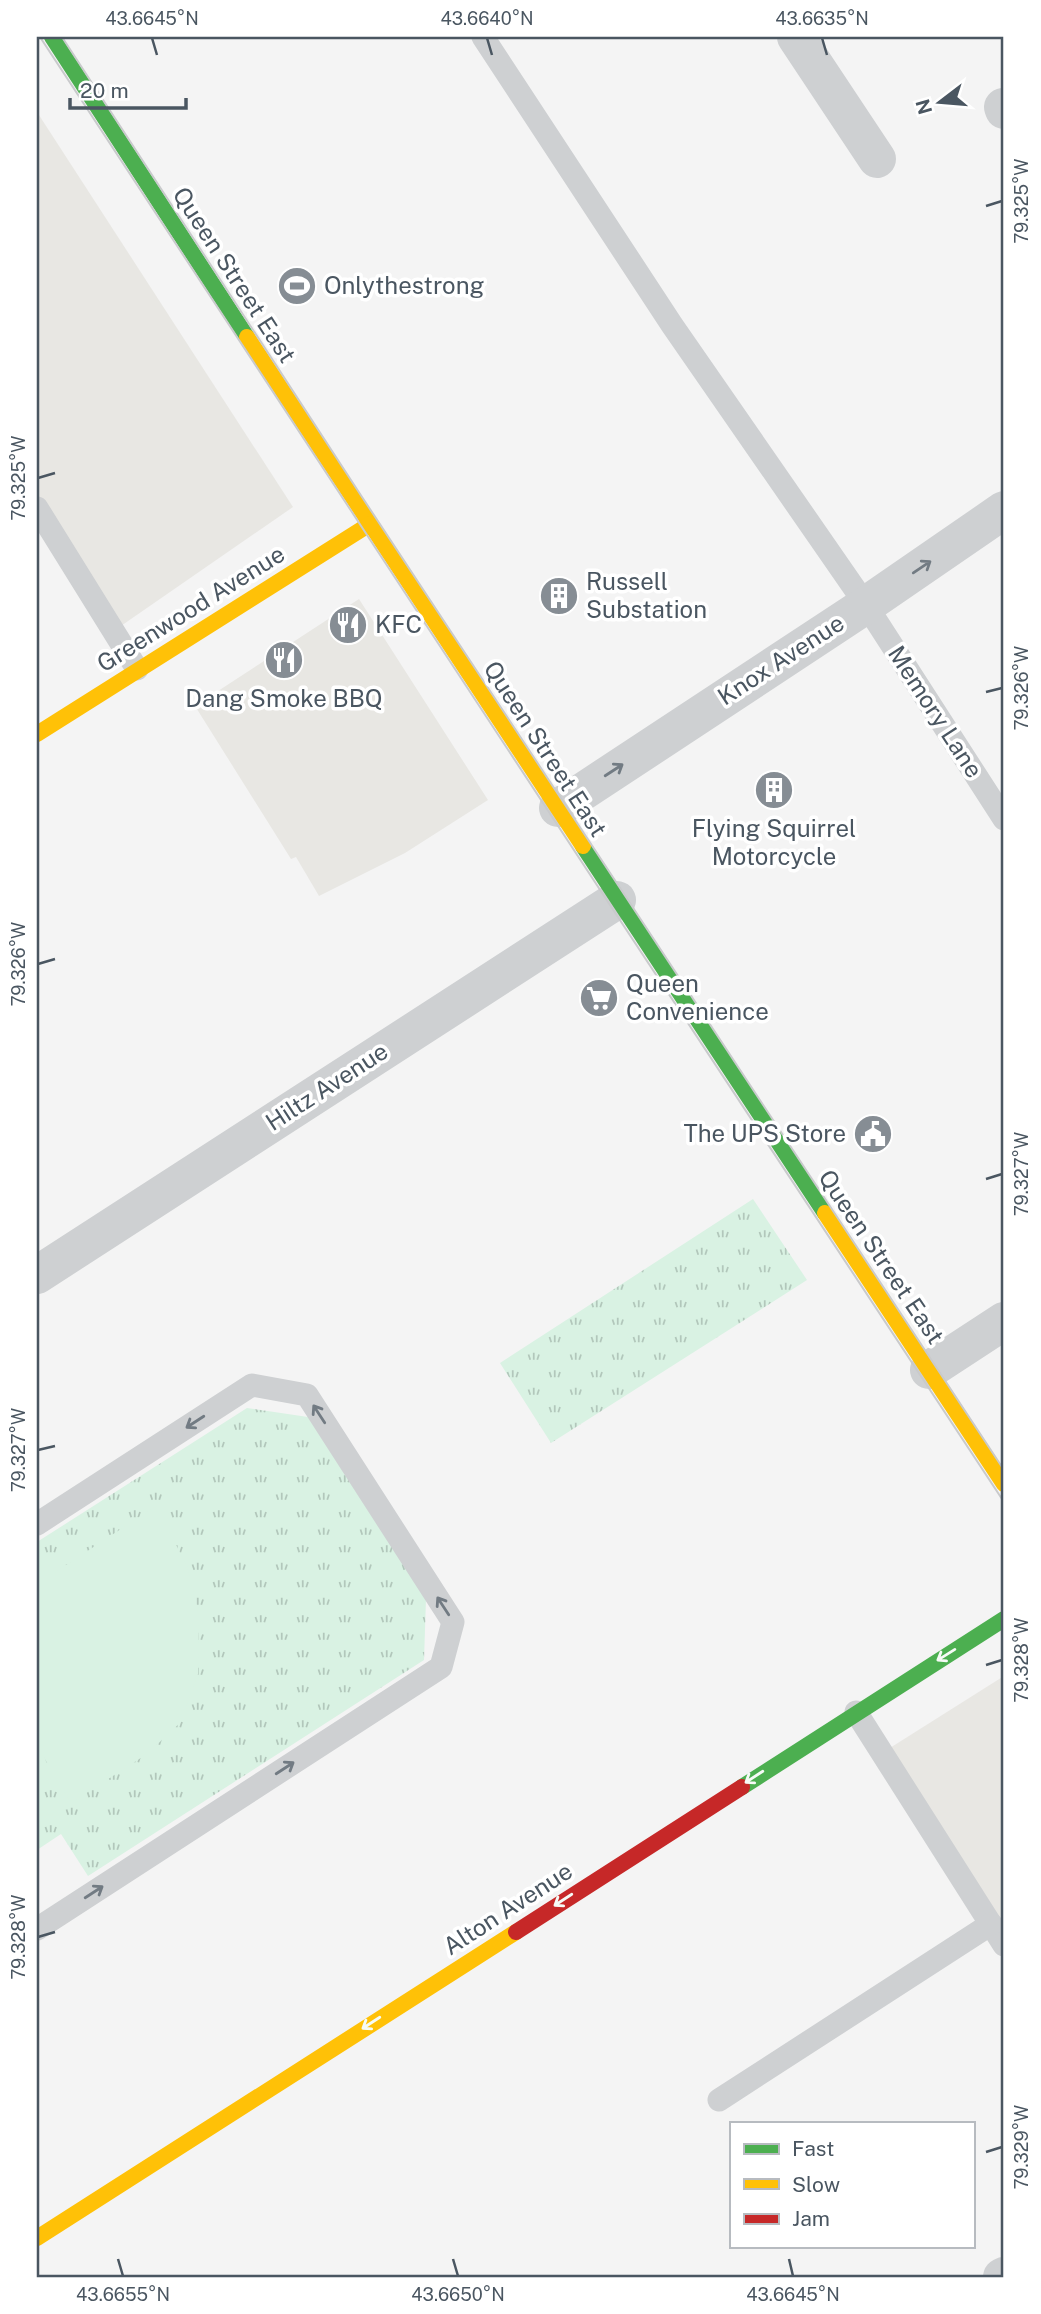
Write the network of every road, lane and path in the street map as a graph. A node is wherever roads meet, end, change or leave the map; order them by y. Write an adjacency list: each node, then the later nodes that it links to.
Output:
1 (52, 37): 7 (main road, Queen Street East)
2 (483, 37): 8 (lane, Memory Lane)
3 (796, 37): 4 (street)
4 (877, 159)
5 (37, 508): 9 (lane)
6 (1004, 510): 8 (street, Knox Avenue, one-way to 6)
7 (370, 524): 9 (main road, Greenwood Avenue); 11 (main road, Queen Street East)
8 (866, 605): 11 (street, Knox Avenue, one-way to 8); 12 (lane, Memory Lane)
9 (137, 669): 10 (main road, Greenwood Avenue)
10 (37, 734)
11 (558, 808): 13 (main road, Queen Street East)
12 (1004, 819)
13 (617, 900): 14 (street, Hiltz Avenue); 16 (main road, Queen Street East)
14 (37, 1275)
15 (1004, 1321): 16 (street)
16 (929, 1370): 17 (main road, Queen Street East)
17 (1004, 1484)
18 (37, 1524): 22 (lane, one-way to 18)
19 (1004, 1619): 20 (main road, Alton Avenue, one-way to 20)
20 (856, 1712): 21 (lane); 25 (main road, Alton Avenue, one-way to 25)
21 (991, 1924): 23 (lane); 24 (lane)
22 (37, 1929)
23 (1004, 1945)
24 (719, 2100)
25 (37, 2238)

